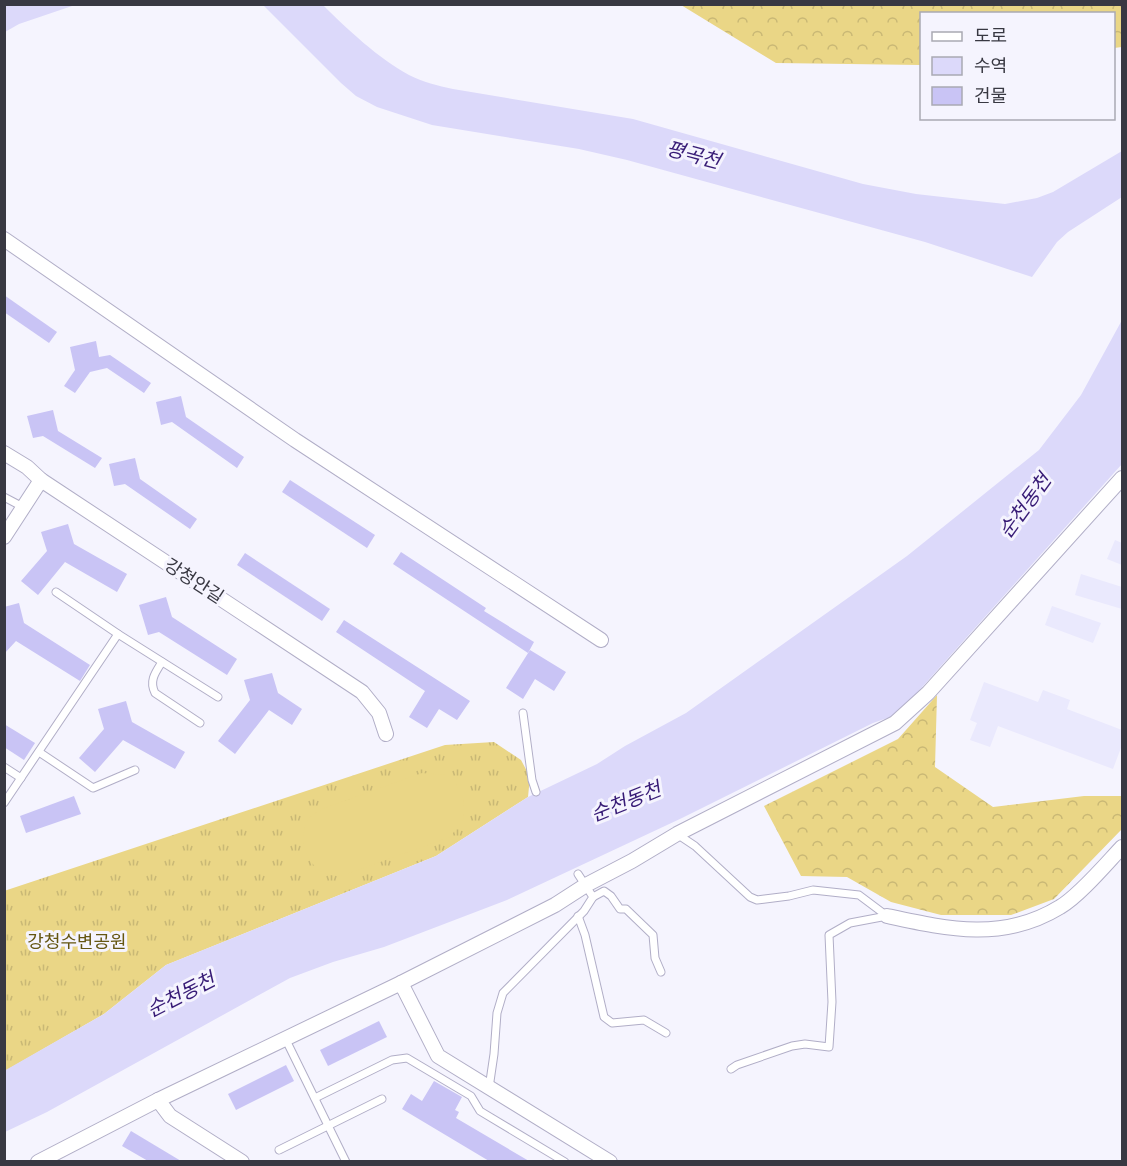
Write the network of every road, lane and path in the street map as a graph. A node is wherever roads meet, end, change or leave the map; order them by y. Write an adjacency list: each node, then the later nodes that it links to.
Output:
1 (4, 239): 10 (street)
2 (4, 453): 4 (street, 강청안길)
3 (1122, 478): 22 (street)
4 (40, 480): 6 (street); 15 (street, 강청안길)
5 (4, 497): 6 (lane)
6 (23, 507): 7 (street)
7 (4, 537)
8 (56, 592): 9 (lane)
9 (118, 634): 11 (lane); 16 (lane)
10 (601, 640)
11 (162, 662): 12 (lane); 14 (lane)
12 (218, 697)
13 (524, 713): 20 (lane)
14 (200, 723)
15 (386, 734)
16 (39, 752): 18 (lane); 19 (lane)
17 (4, 767): 19 (lane)
18 (135, 770)
19 (21, 778): 21 (lane)
20 (536, 792)
21 (4, 803)
22 (677, 834): 24 (street); 26 (lane)
23 (1122, 847): 26 (street)
24 (586, 885): 25 (lane); 27 (lane); 28 (street)
25 (578, 916): 29 (lane); 32 (lane)
26 (887, 916): 31 (lane)
27 (661, 972)
28 (401, 983): 30 (street); 32 (street)
29 (666, 1033)
30 (285, 1038): 33 (lane); 35 (street)
31 (731, 1070)
32 (489, 1088): 44 (street)
33 (315, 1098): 36 (lane); 38 (lane)
34 (382, 1099): 36 (lane)
35 (158, 1100): 39 (street); 40 (street)
36 (328, 1126): 37 (lane); 41 (lane)
37 (279, 1150)
38 (550, 1153): 42 (lane); 43 (lane)
39 (38, 1161)
40 (242, 1161)
41 (346, 1161)
42 (545, 1161)
43 (565, 1161)
44 (610, 1161)

